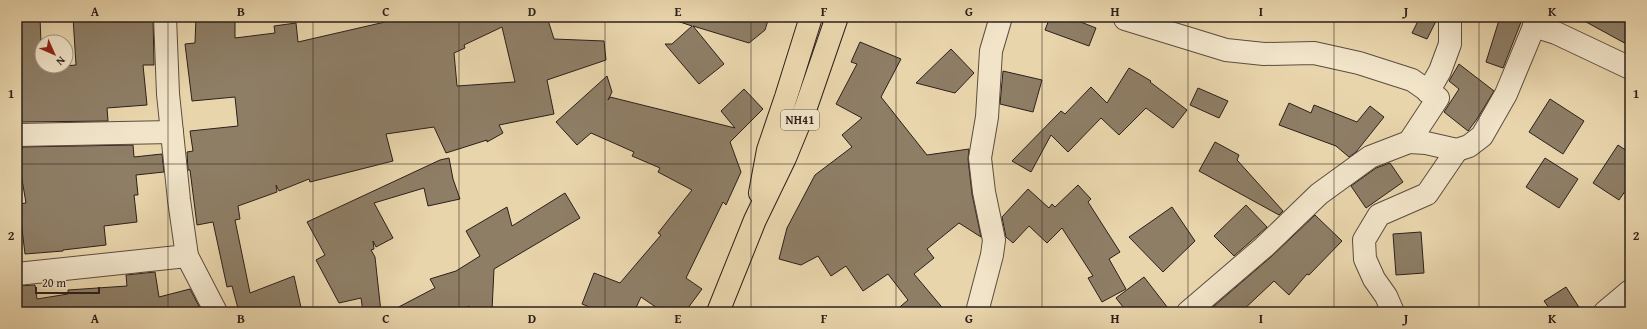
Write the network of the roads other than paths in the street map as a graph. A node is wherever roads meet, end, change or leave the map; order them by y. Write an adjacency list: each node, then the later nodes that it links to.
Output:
1 (165, 17): 10 (street)
2 (811, 17): 14 (highway, NH41)
3 (837, 17): 14 (highway, NH41)
4 (1001, 17): 20 (street)
5 (1450, 17): 9 (street)
6 (1125, 19): 9 (street)
7 (1536, 21): 8 (street); 13 (street)
8 (1630, 68)
9 (1428, 92): 12 (street)
10 (172, 132): 11 (street); 15 (street)
11 (17, 136)
12 (1409, 142): 13 (street); 21 (street)
13 (1457, 150): 22 (street)
14 (755, 220): 19 (highway, NH41)
15 (187, 256): 16 (street); 18 (street)
16 (17, 274)
17 (1630, 291): 23 (street)
18 (216, 312)
19 (718, 312)
20 (977, 312)
21 (1188, 312)
22 (1393, 312)
23 (1605, 312)

